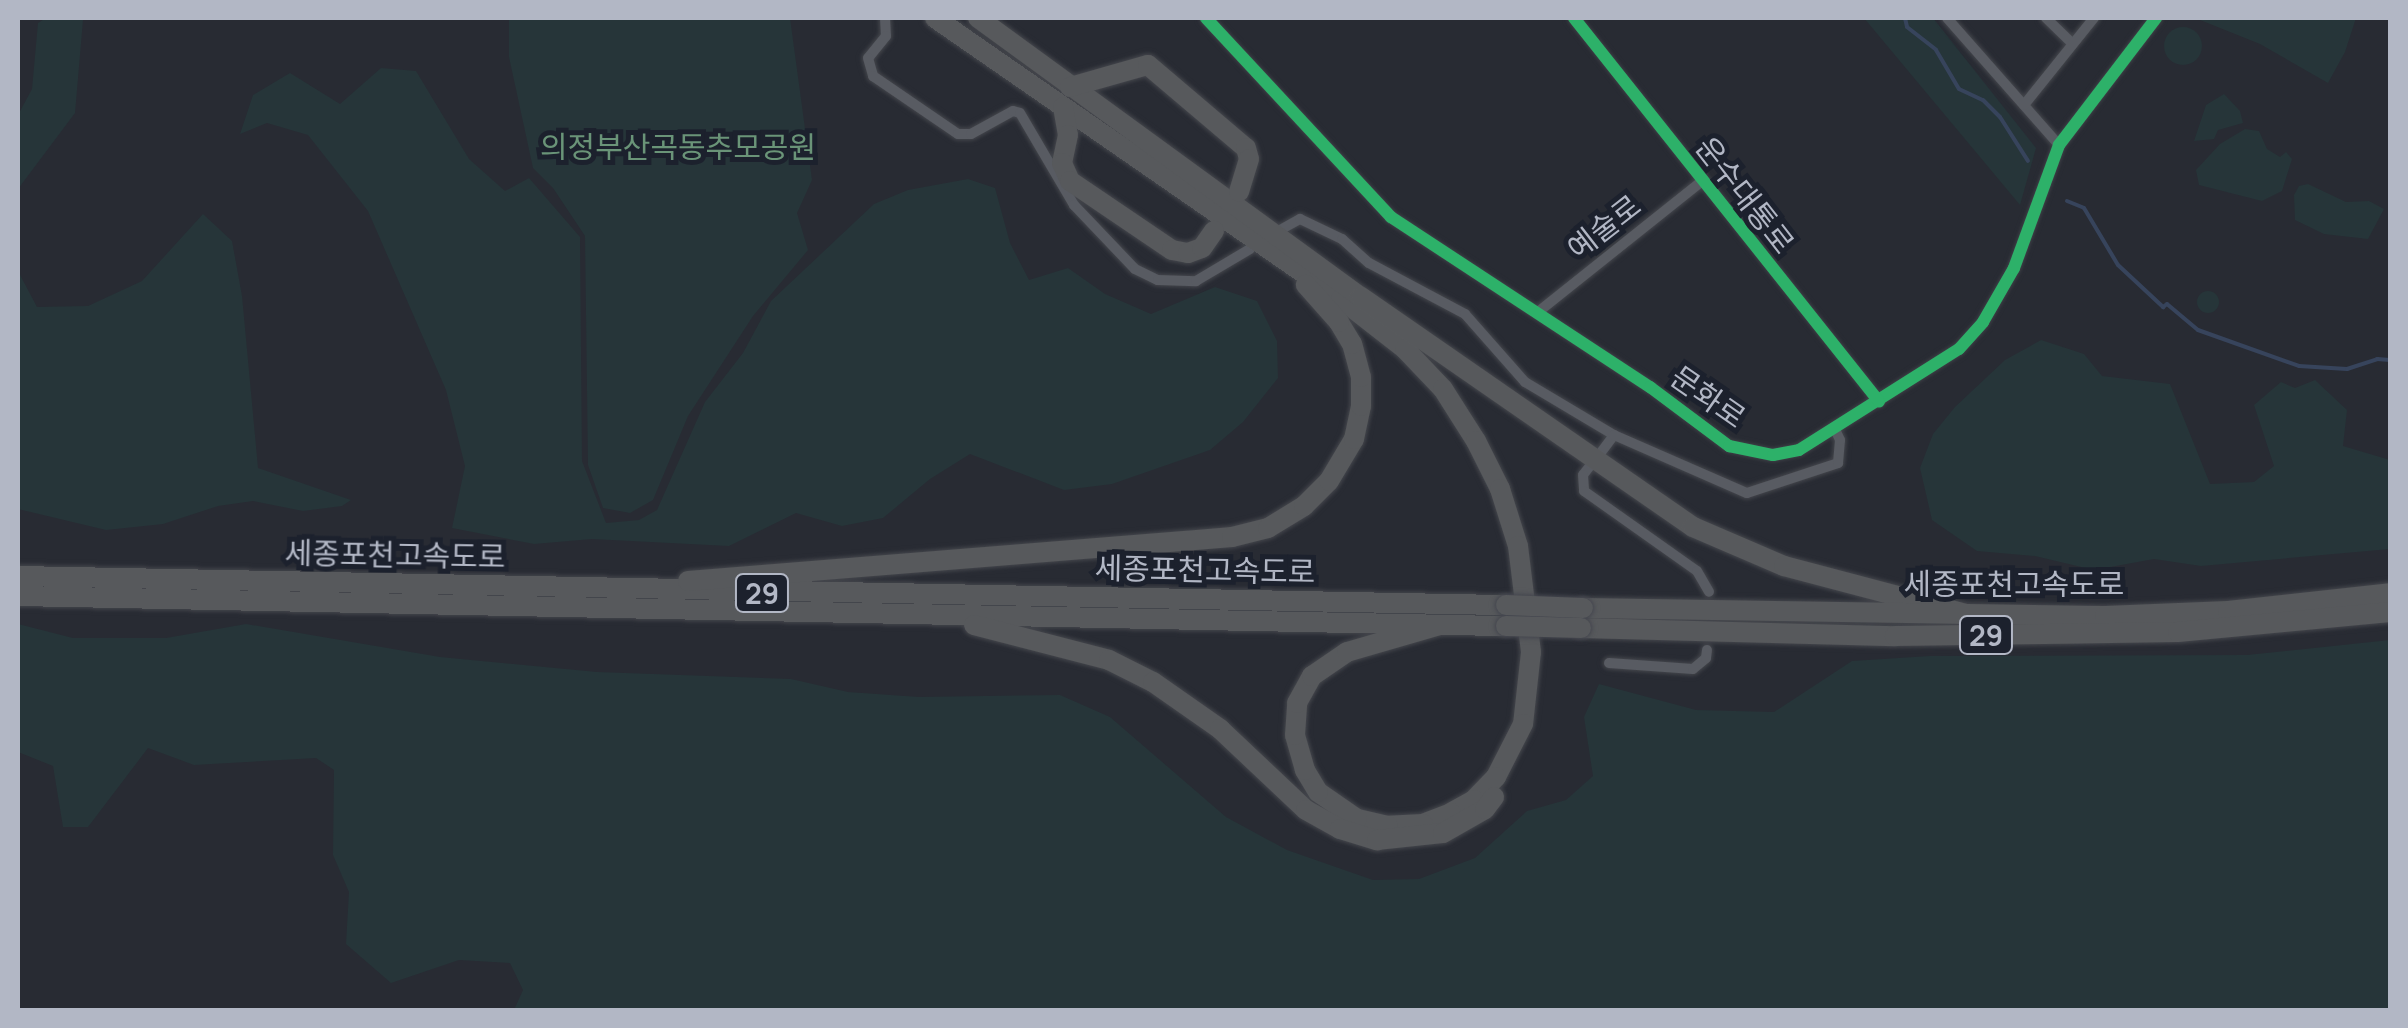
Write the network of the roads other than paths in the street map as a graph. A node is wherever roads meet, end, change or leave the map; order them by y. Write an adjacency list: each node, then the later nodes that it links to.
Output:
1 (885, 18): 21 (street)
2 (935, 18): 12 (highway)
3 (978, 18): 12 (highway)
4 (1206, 18): 24 (street, 문화로)
5 (1574, 18): 17 (street, 운수대통로)
6 (1946, 18): 13 (street)
7 (2046, 18): 10 (street)
8 (2094, 18): 10 (street)
9 (2156, 18): 15 (street, 문화로)
10 (2071, 42): 13 (street)
11 (1116, 74): 12 (highway); 14 (highway); 18 (highway)
12 (1067, 97): 14 (highway); 16 (highway)
13 (2024, 105): 15 (street)
14 (1112, 128): 16 (highway); 22 (highway); 23 (highway)
15 (2059, 145): 25 (street, 문화로)
16 (1065, 149): 20 (highway)
17 (1701, 182): 24 (street, 예술로); 25 (street, 운수대통로)
18 (1239, 190)
19 (1280, 230): 27 (street)
20 (1214, 231)
21 (1250, 249)
22 (1273, 252): 31 (highway); 40 (highway)
23 (1360, 297): 36 (highway); 37 (highway)
24 (1538, 312): 26 (street, 문화로)
25 (1879, 401): 26 (street, 문화로)
26 (1834, 427): 27 (street)
27 (1614, 435): 28 (street)
28 (1598, 455)
29 (1590, 466): 32 (street)
30 (18, 576): 31 (highway, 세종포천고속도로 / 29)
31 (616, 590): 38 (highway, 세종포천고속도로 / 29)
32 (1709, 592)
33 (2390, 594): 36 (highway, 세종포천고속도로 / 29)
34 (18, 596): 37 (highway, 세종포천고속도로 / 29)
35 (2390, 612): 39 (highway, 세종포천고속도로 / 29)
36 (1969, 615): 39 (highway, 세종포천고속도로 / 29)
37 (944, 616): 40 (highway, 세종포천고속도로 / 29)
38 (1506, 616): 39 (highway, 세종포천고속도로 / 29, bridge); 40 (highway, 세종포천고속도로 / 29)
39 (1582, 618)
40 (1440, 624)
41 (1706, 650): 42 (street)
42 (1609, 663)

